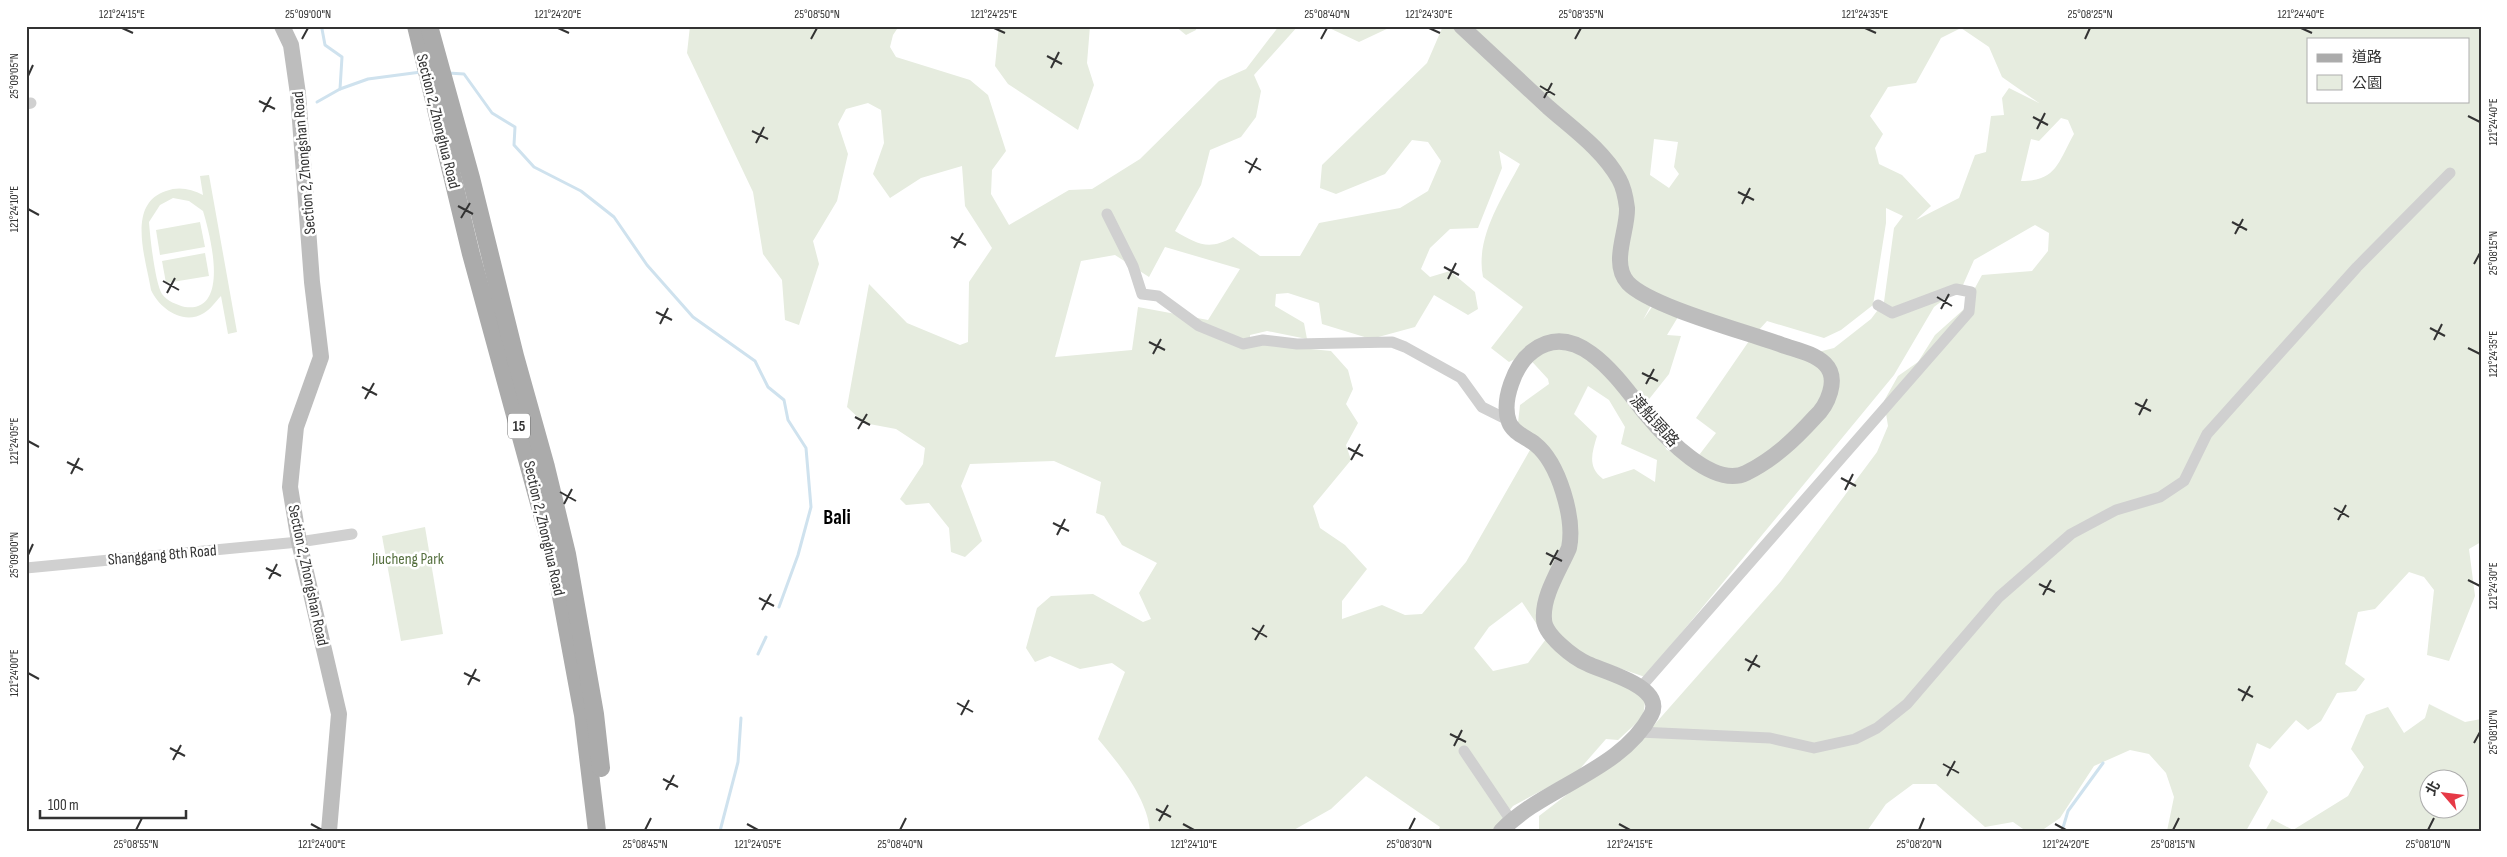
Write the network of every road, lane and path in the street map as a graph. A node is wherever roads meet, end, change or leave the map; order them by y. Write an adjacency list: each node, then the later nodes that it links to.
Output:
1 (416, 26): 17 (main road, Section 2, Zhonghua Road / 15)
2 (429, 26): 18 (main road, Section 2, Zhonghua Road / 15)
3 (1460, 26): 8 (street, 渡船頭路)
4 (285, 27): 10 (street, Section 2, Zhongshan Road)
5 (2450, 173): 13 (street)
6 (1107, 214): 8 (street)
7 (1878, 306): 12 (street)
8 (1508, 420): 12 (street)
9 (352, 534): 10 (street, Shanggang 8th Road)
10 (299, 542): 11 (street, Shanggang 8th Road); 16 (street, Section 2, Zhongshan Road)
11 (26, 568)
12 (1641, 687): 13 (street)
13 (1638, 732): 15 (street)
14 (1464, 751): 15 (street)
15 (1507, 826)
16 (329, 831)
17 (597, 831)
18 (609, 831)

